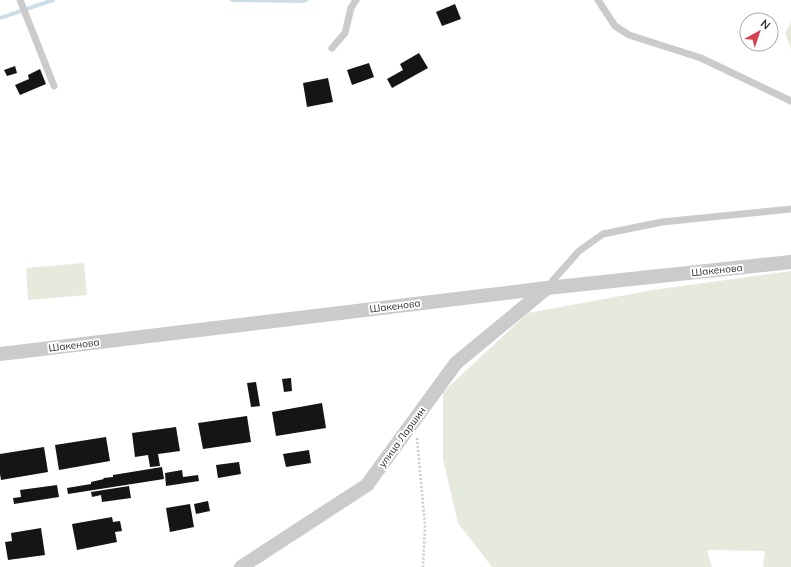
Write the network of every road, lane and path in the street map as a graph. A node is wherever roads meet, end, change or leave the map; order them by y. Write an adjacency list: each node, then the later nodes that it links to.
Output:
1 (20, 0): 5 (lane)
2 (356, 0): 4 (lane)
3 (598, 0): 6 (lane)
4 (332, 48)
5 (54, 86)
6 (791, 100)
7 (791, 209): 9 (lane)
8 (791, 262): 9 (street, Шакенова)
9 (547, 288): 10 (street, Шакенова); 11 (street, улица Ларшин)
10 (0, 354)
11 (416, 419): 12 (street, улица Ларшин); 13 (path)
12 (241, 567)
13 (423, 567)

